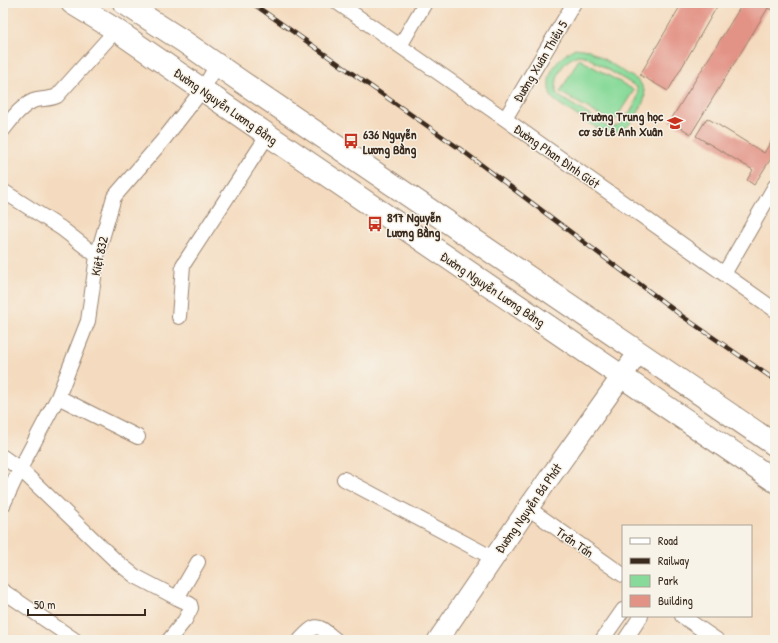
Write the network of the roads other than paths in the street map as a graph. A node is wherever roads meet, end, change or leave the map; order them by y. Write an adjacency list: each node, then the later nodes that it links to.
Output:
1 (72, 3): 6 (highway, Đường Nguyễn Lương Bằng)
2 (124, 3): 8 (highway)
3 (338, 3): 7 (street, Đường Phan Đình Giót)
4 (425, 3): 7 (street)
5 (574, 3): 10 (street, Đường Xuân Thiều 5)
6 (116, 30): 9 (highway, Đường Nguyễn Lương Bằng); 11 (street)
7 (400, 46): 10 (street, Đường Phan Đình Giót)
8 (217, 65): 9 (street, Kiệt 832); 19 (highway)
9 (203, 90): 12 (highway, Đường Nguyễn Lương Bằng); 15 (street, Kiệt 832)
10 (505, 119): 16 (street, Đường Phan Đình Giót)
11 (5, 125)
12 (268, 135): 18 (street); 20 (highway, Đường Nguyễn Lương Bằng)
13 (775, 186): 16 (street)
14 (3, 191): 15 (street)
15 (97, 256): 21 (street, Kiệt 832)
16 (724, 274): 17 (street, Đường Phan Đình Giót)
17 (775, 310)
18 (179, 317)
19 (639, 352): 20 (street, Đường Nguyễn Bá Phát); 23 (highway)
20 (621, 377): 27 (highway, Đường Nguyễn Lương Bằng); 29 (street, Đường Nguyễn Bá Phát)
21 (58, 397): 22 (street); 25 (street, Kiệt 832)
22 (138, 437)
23 (775, 445)
24 (3, 457): 25 (street)
25 (20, 469): 28 (street, Kiệt 832); 34 (street)
26 (344, 479): 30 (street)
27 (775, 482)
28 (3, 505)
29 (528, 508): 30 (street, Đường Nguyễn Bá Phát); 32 (street, Trần Tấn)
30 (493, 558): 42 (street, Đường Nguyễn Bá Phát)
31 (198, 562): 34 (street)
32 (622, 575)
33 (3, 591): 38 (street)
34 (177, 598): 39 (street)
35 (622, 611): 43 (street)
36 (640, 617): 44 (street)
37 (683, 617): 45 (street)
38 (74, 640)
39 (169, 640)
40 (300, 640): 41 (street)
41 (336, 640)
42 (438, 640)
43 (602, 640)
44 (625, 640)
45 (717, 640)

